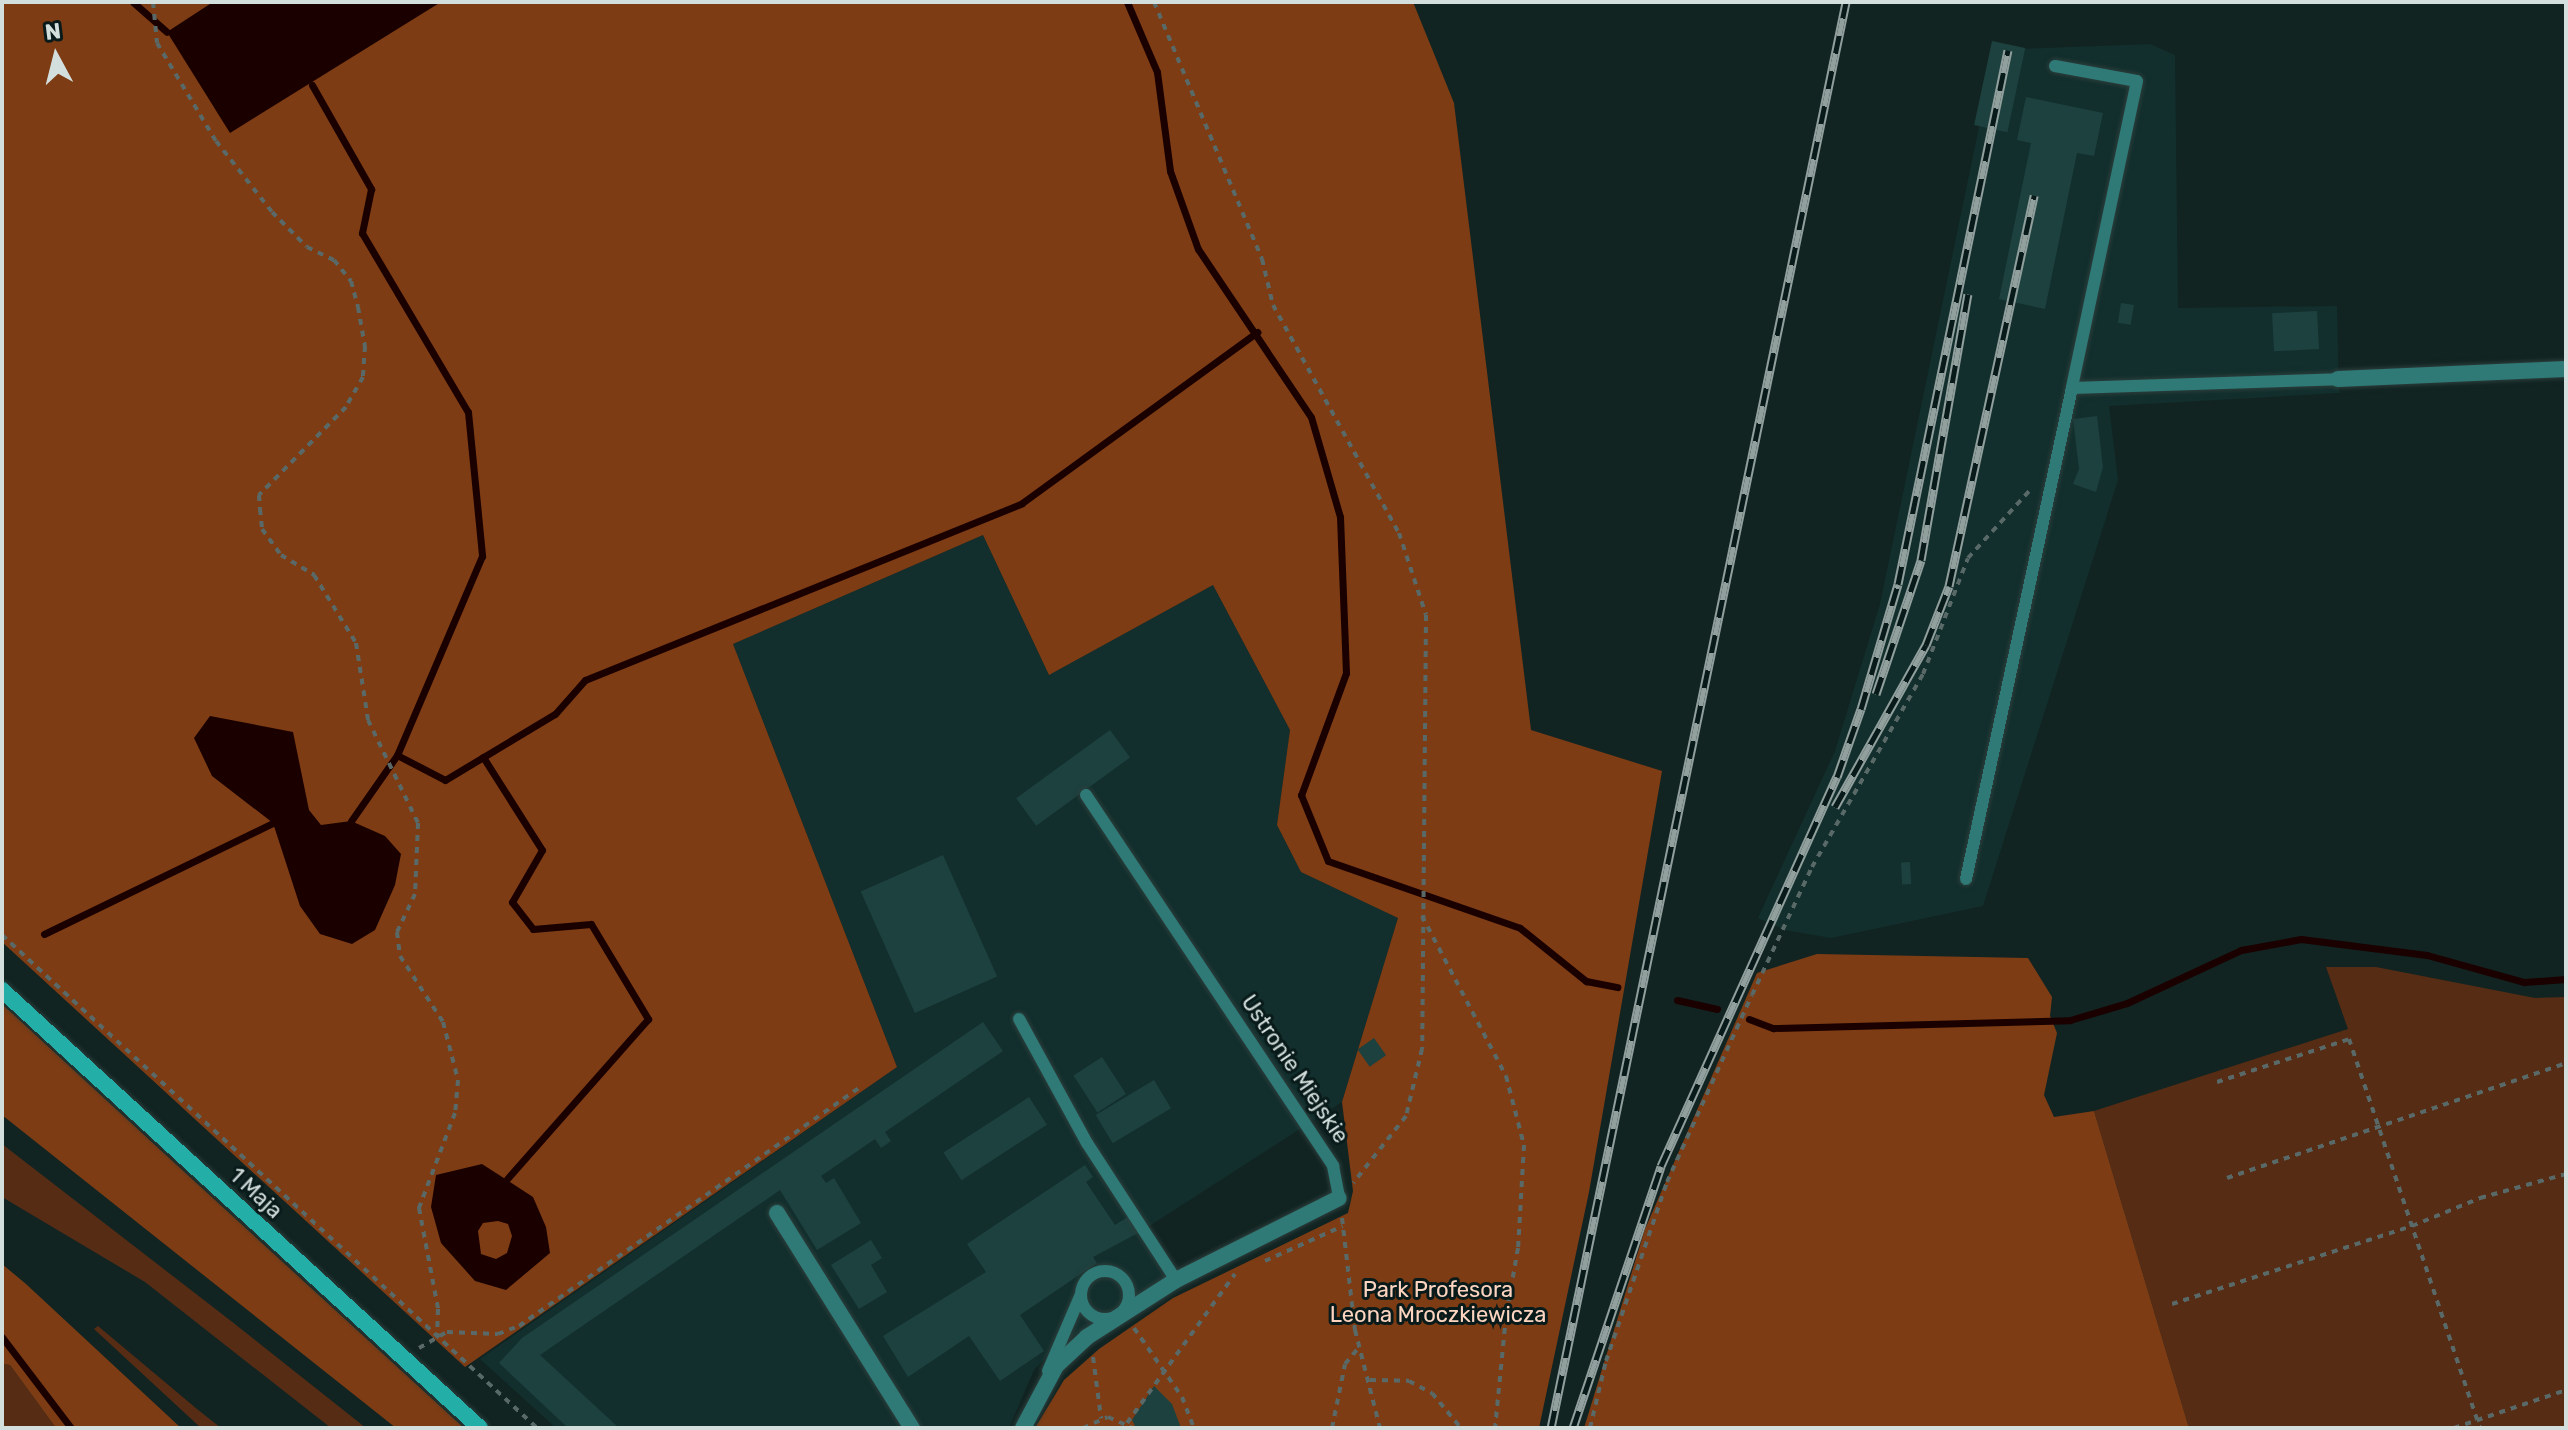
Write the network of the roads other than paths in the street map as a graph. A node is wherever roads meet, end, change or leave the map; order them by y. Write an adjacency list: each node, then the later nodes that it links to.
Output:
1 (2055, 66): 4 (lane)
2 (2566, 369): 3 (street)
3 (2338, 379): 4 (lane)
4 (2072, 388): 6 (lane)
5 (1086, 795): 9 (lane, Ustronie Miejskie)
6 (1966, 879)
7 (2, 990): 15 (street, 1 Maja)
8 (1019, 1019): 11 (lane)
9 (1339, 1198): 11 (street)
10 (777, 1213): 16 (street)
11 (1176, 1280): 13 (street)
12 (1081, 1294): 13 (lane); 13 (lane); 14 (lane)
13 (1120, 1313): 14 (street)
14 (1036, 1401): 17 (street)
15 (480, 1428)
16 (912, 1428)
17 (1023, 1428)

